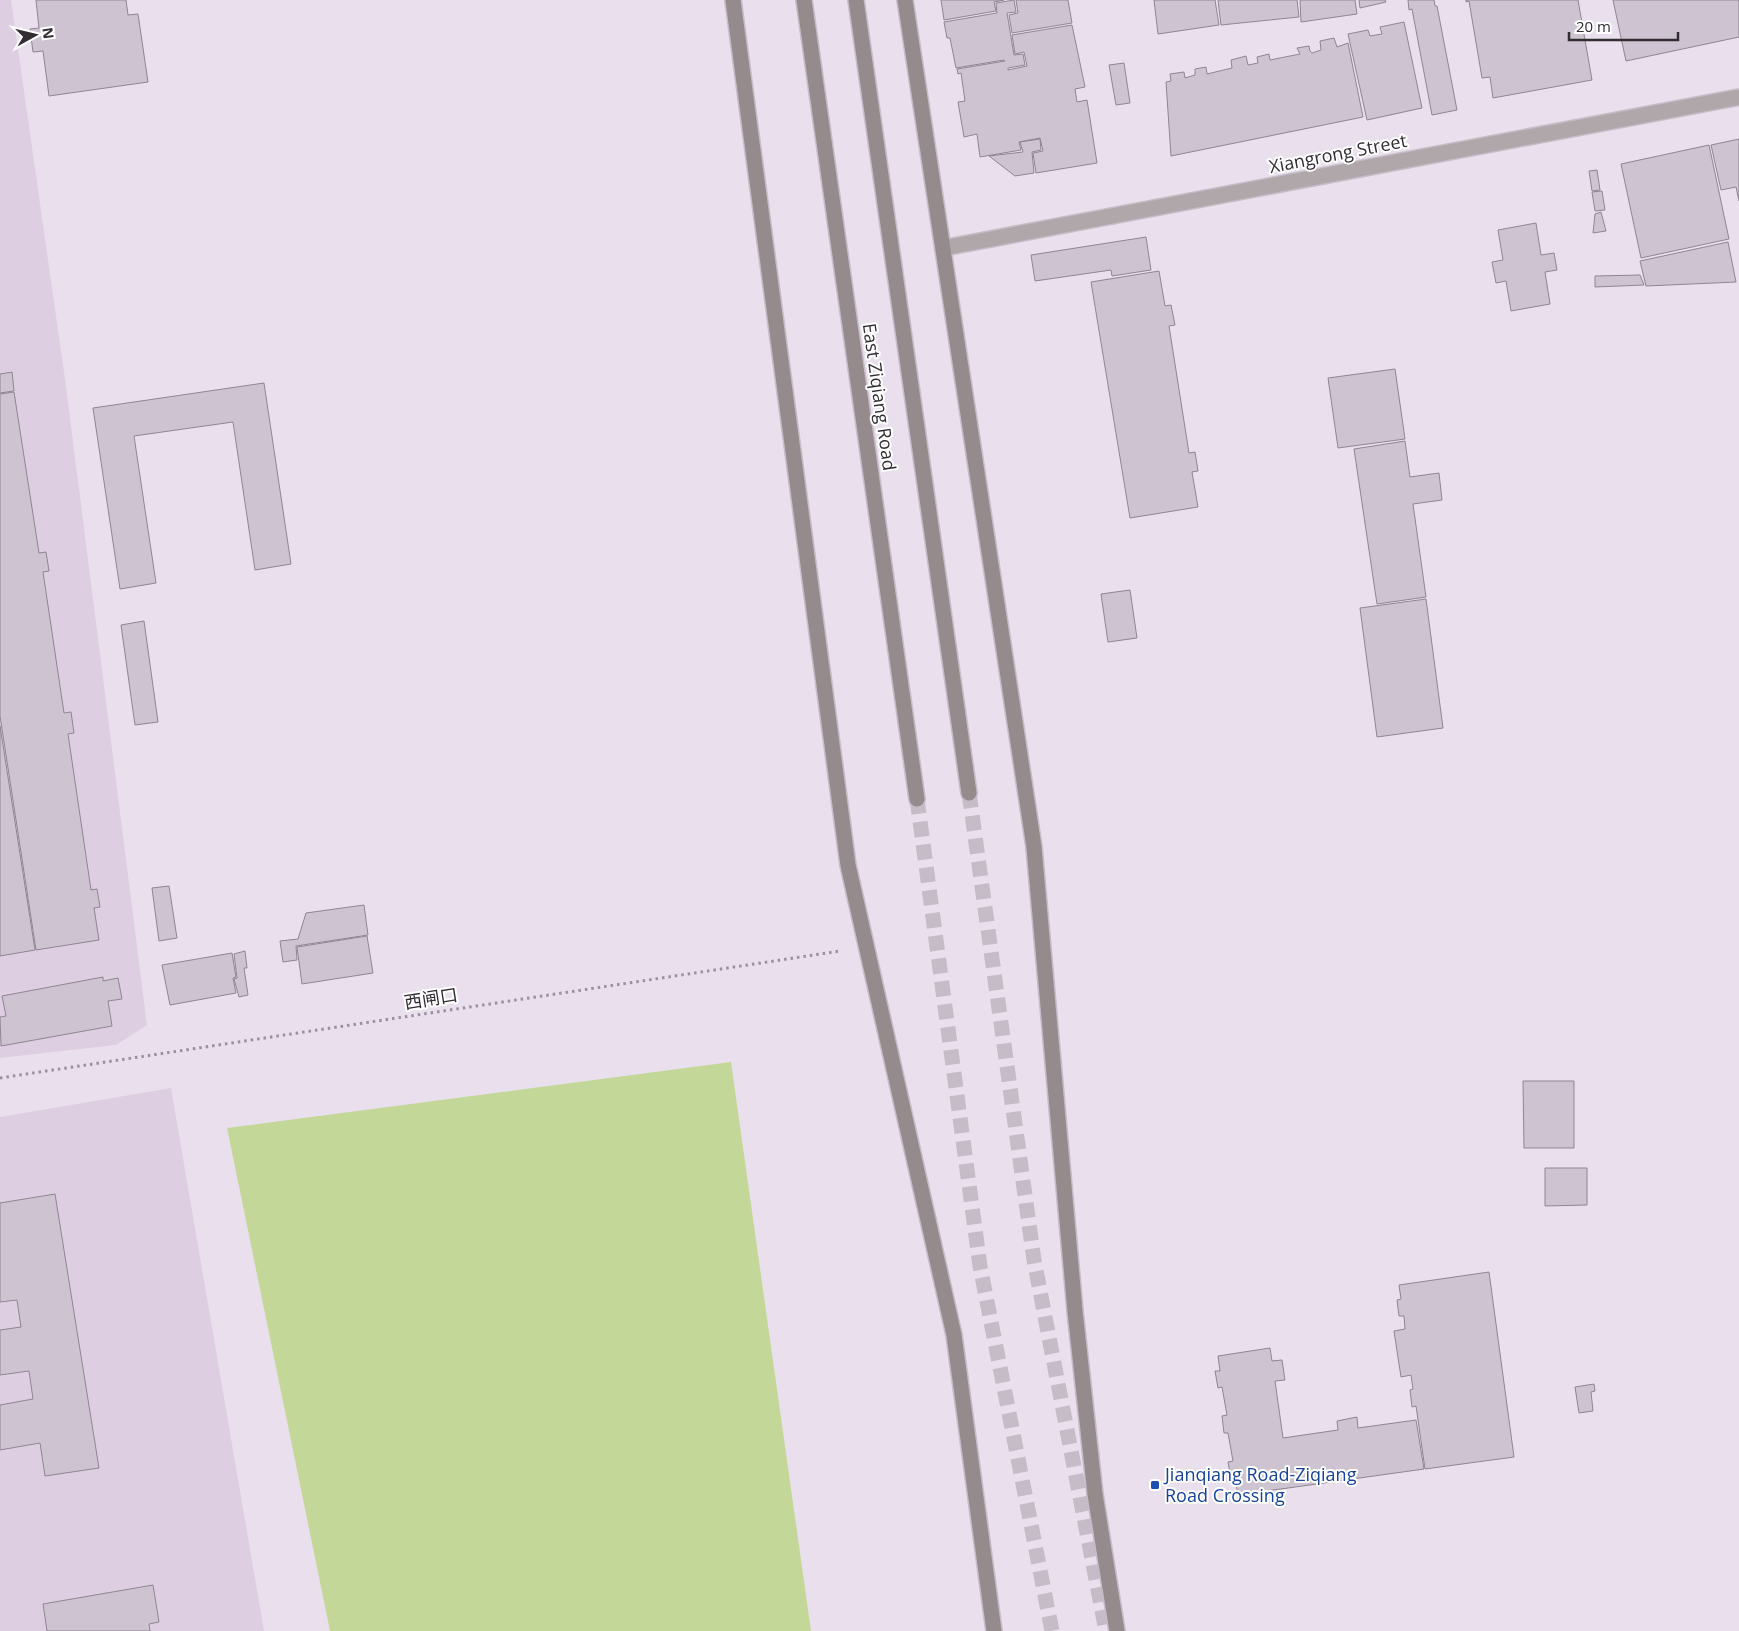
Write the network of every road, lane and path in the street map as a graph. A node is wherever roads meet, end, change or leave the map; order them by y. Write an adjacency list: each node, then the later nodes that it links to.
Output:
1 (733, 0): 9 (main road)
2 (804, 0): 8 (main road, East Ziqiang Road)
3 (856, 0): 7 (main road, East Ziqiang Road)
4 (905, 0): 6 (main road)
5 (1739, 96): 6 (street, Xiangrong Street)
6 (943, 248): 12 (main road)
7 (969, 793)
8 (917, 799)
9 (867, 947): 10 (path, 西闸口); 11 (main road)
10 (0, 1078)
11 (994, 1631)
12 (1117, 1631)

